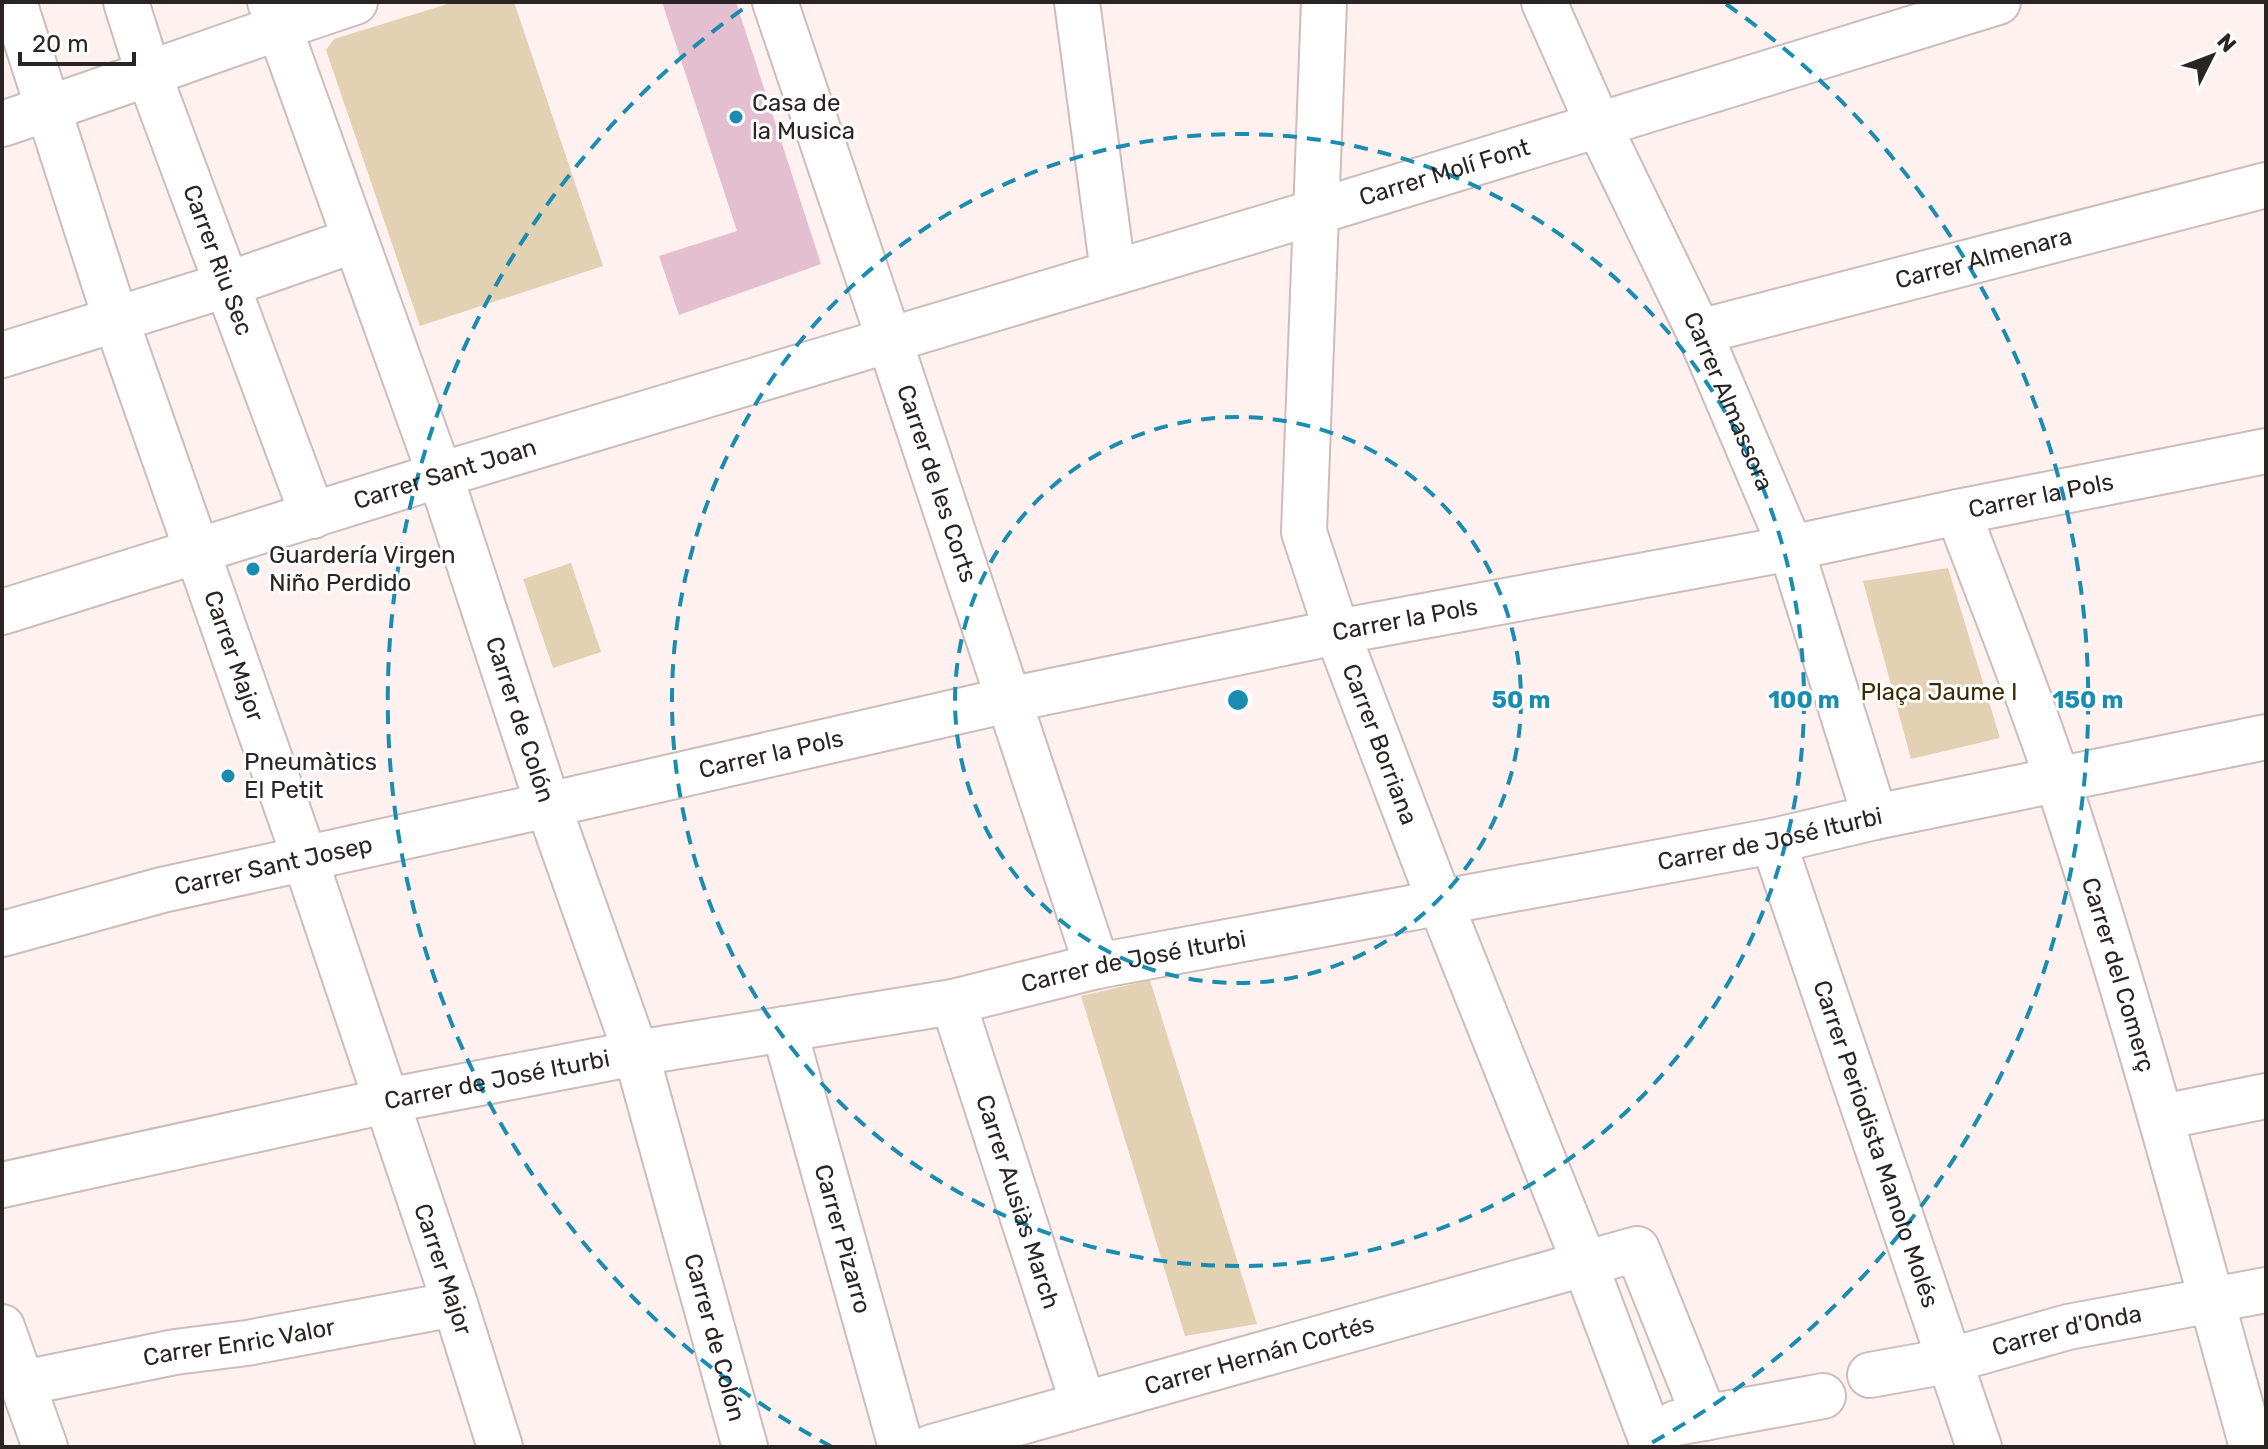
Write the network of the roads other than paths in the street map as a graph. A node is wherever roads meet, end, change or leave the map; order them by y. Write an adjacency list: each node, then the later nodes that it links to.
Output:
1 (14, 2): 11 (street, Carrer Major)
2 (126, 2): 10 (street, Carrer Riu Sec)
3 (355, 2): 9 (street)
4 (775, 2): 21 (street, Carrer de les Corts)
5 (1077, 2): 17 (street)
6 (1324, 2): 15 (street, Carrer Borriana)
7 (1544, 2): 13 (street, Carrer Almassora)
8 (1998, 2): 13 (street, Carrer Molí Font)
9 (275, 14): 10 (street); 16 (street, Carrer de Colón)
10 (149, 75): 11 (street); 18 (street, Carrer Riu Sec)
11 (50, 109): 12 (street); 19 (street, Carrer Major)
12 (2, 124)
13 (1598, 124): 15 (street, Carrer Molí Font); 20 (street, Carrer Almassora)
14 (2266, 185): 20 (street, Carrer Almenara)
15 (1316, 212): 17 (street, Carrer Molí Font); 30 (street, Carrer Borriana)
16 (355, 240): 18 (street); 24 (street, Carrer de Colón)
17 (1113, 272): 21 (street, Carrer Molí Font)
18 (226, 285): 19 (street); 26 (street, Carrer Riu Sec)
19 (116, 320): 22 (street); 28 (street, Carrer Major)
20 (1699, 332): 27 (street, Carrer Almassora)
21 (889, 339): 24 (street, Carrer Sant Joan); 31 (street, Carrer de les Corts)
22 (2, 355)
23 (2266, 451): 25 (street, Carrer la Pols)
24 (440, 475): 26 (street, Carrer Sant Joan); 34 (street, Carrer de Colón)
25 (1958, 512): 27 (street, Carrer la Pols); 33 (street, Carrer del Comerç)
26 (313, 516): 28 (street, Carrer Sant Joan)
27 (1791, 548): 30 (street, Carrer la Pols); 35 (street, Carrer Almassora)
28 (198, 553): 29 (street, Carrer Sant Joan); 37 (street, Carrer Major)
29 (2, 612)
30 (1337, 632): 31 (street, Carrer la Pols); 38 (street, Carrer Borriana)
31 (1008, 700): 34 (street, Carrer la Pols); 40 (street, Carrer de les Corts)
32 (2266, 737): 33 (street, Carrer de José Iturbi)
33 (2058, 781): 35 (street, Carrer de José Iturbi); 46 (street, Carrer del Comerç)
34 (548, 805): 37 (street, Carrer Sant Josep); 43 (street, Carrer de Colón)
35 (1875, 817): 36 (street, Carrer de José Iturbi)
36 (1773, 841): 38 (street, Carrer de José Iturbi); 53 (street, Carrer Periodista Manolo Molés)
37 (305, 859): 39 (street, Carrer Sant Josep); 45 (street, Carrer Major)
38 (1440, 902): 40 (street, Carrer de José Iturbi); 48 (street, Carrer Borriana)
39 (2, 934)
40 (1097, 966): 41 (street, Carrer de José Iturbi)
41 (953, 1002): 42 (street, Carrer de José Iturbi); 57 (street, Carrer Ausiàs March)
42 (784, 1029): 43 (street, Carrer de José Iturbi); 63 (street, Carrer Pizarro)
43 (636, 1053): 45 (street, Carrer de José Iturbi); 62 (street, Carrer de Colón)
44 (2266, 1096): 46 (street)
45 (386, 1101): 47 (street, Carrer de José Iturbi); 51 (street, Carrer Major)
46 (2162, 1117): 50 (street, Carrer del Comerç)
47 (2, 1185)
48 (1585, 1264): 57 (street, Carrer Hernán Cortés); 58 (street, Carrer Hernán Cortés); 59 (street, Carrer Borriana)
49 (2266, 1290): 50 (street, Carrer d'Onda)
50 (2212, 1300): 53 (street, Carrer d'Onda); 66 (street, Carrer del Comerç)
51 (455, 1304): 55 (street, Carrer Enric Valor); 61 (street, Carrer Major)
52 (2, 1327): 55 (street)
53 (1948, 1361): 54 (street, Carrer d'Onda); 65 (street, Carrer Periodista Manolo Molés)
54 (1870, 1375)
55 (23, 1383): 60 (street)
56 (1823, 1396): 58 (street)
57 (1083, 1403): 64 (street, Carrer Hernán Cortés)
58 (1705, 1418): 59 (street)
59 (1650, 1438)
60 (45, 1447)
61 (500, 1447)
62 (745, 1447)
63 (901, 1447)
64 (932, 1447)
65 (1979, 1447)
66 (2252, 1447)

